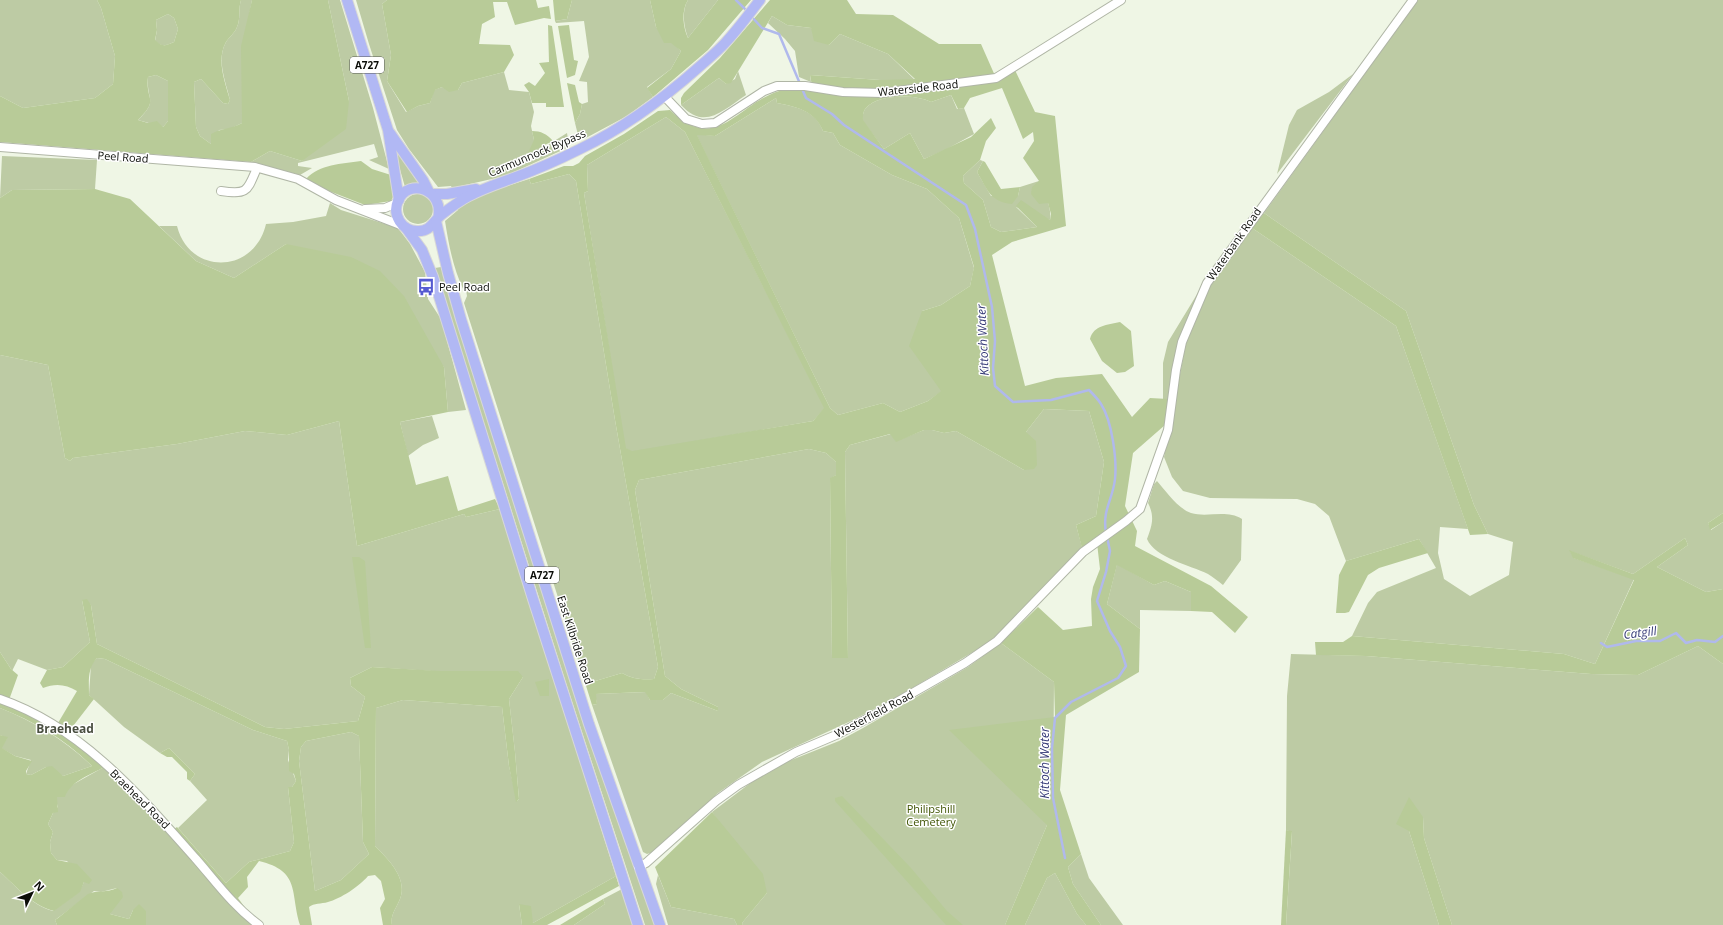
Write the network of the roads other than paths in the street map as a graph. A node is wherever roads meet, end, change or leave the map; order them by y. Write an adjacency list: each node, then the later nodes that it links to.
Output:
1 (347, 0): 6 (main road, A727)
2 (760, 0): 5 (main road, Carmunnock Bypass)
3 (1121, 0): 5 (street, Waterside Road)
4 (1413, 0): 16 (street, Waterbank Road)
5 (665, 97): 9 (main road, Carmunnock Bypass)
6 (388, 130): 11 (main road, A727); 12 (main road, A727)
7 (0, 147): 8 (street, Peel Road)
8 (257, 168): 10 (street); 13 (street, Peel Road)
9 (486, 188): 11 (main road, Carmunnock Bypass); 14 (main road, Carmunnock Bypass)
10 (222, 191)
11 (431, 193): 12 (main road); 14 (main road)
12 (398, 202): 13 (street, Peel Road); 15 (main road)
13 (358, 208): 15 (street, Peel Road)
14 (437, 219): 15 (main road); 18 (main road, East Kilbride Road / A727)
15 (405, 227): 20 (main road, A727)
16 (1096, 543): 18 (street, Westerfield Road)
17 (0, 699): 19 (street, Braehead Road)
18 (638, 867): 21 (main road, East Kilbride Road / A727)
19 (259, 925)
20 (638, 925)
21 (660, 925)

